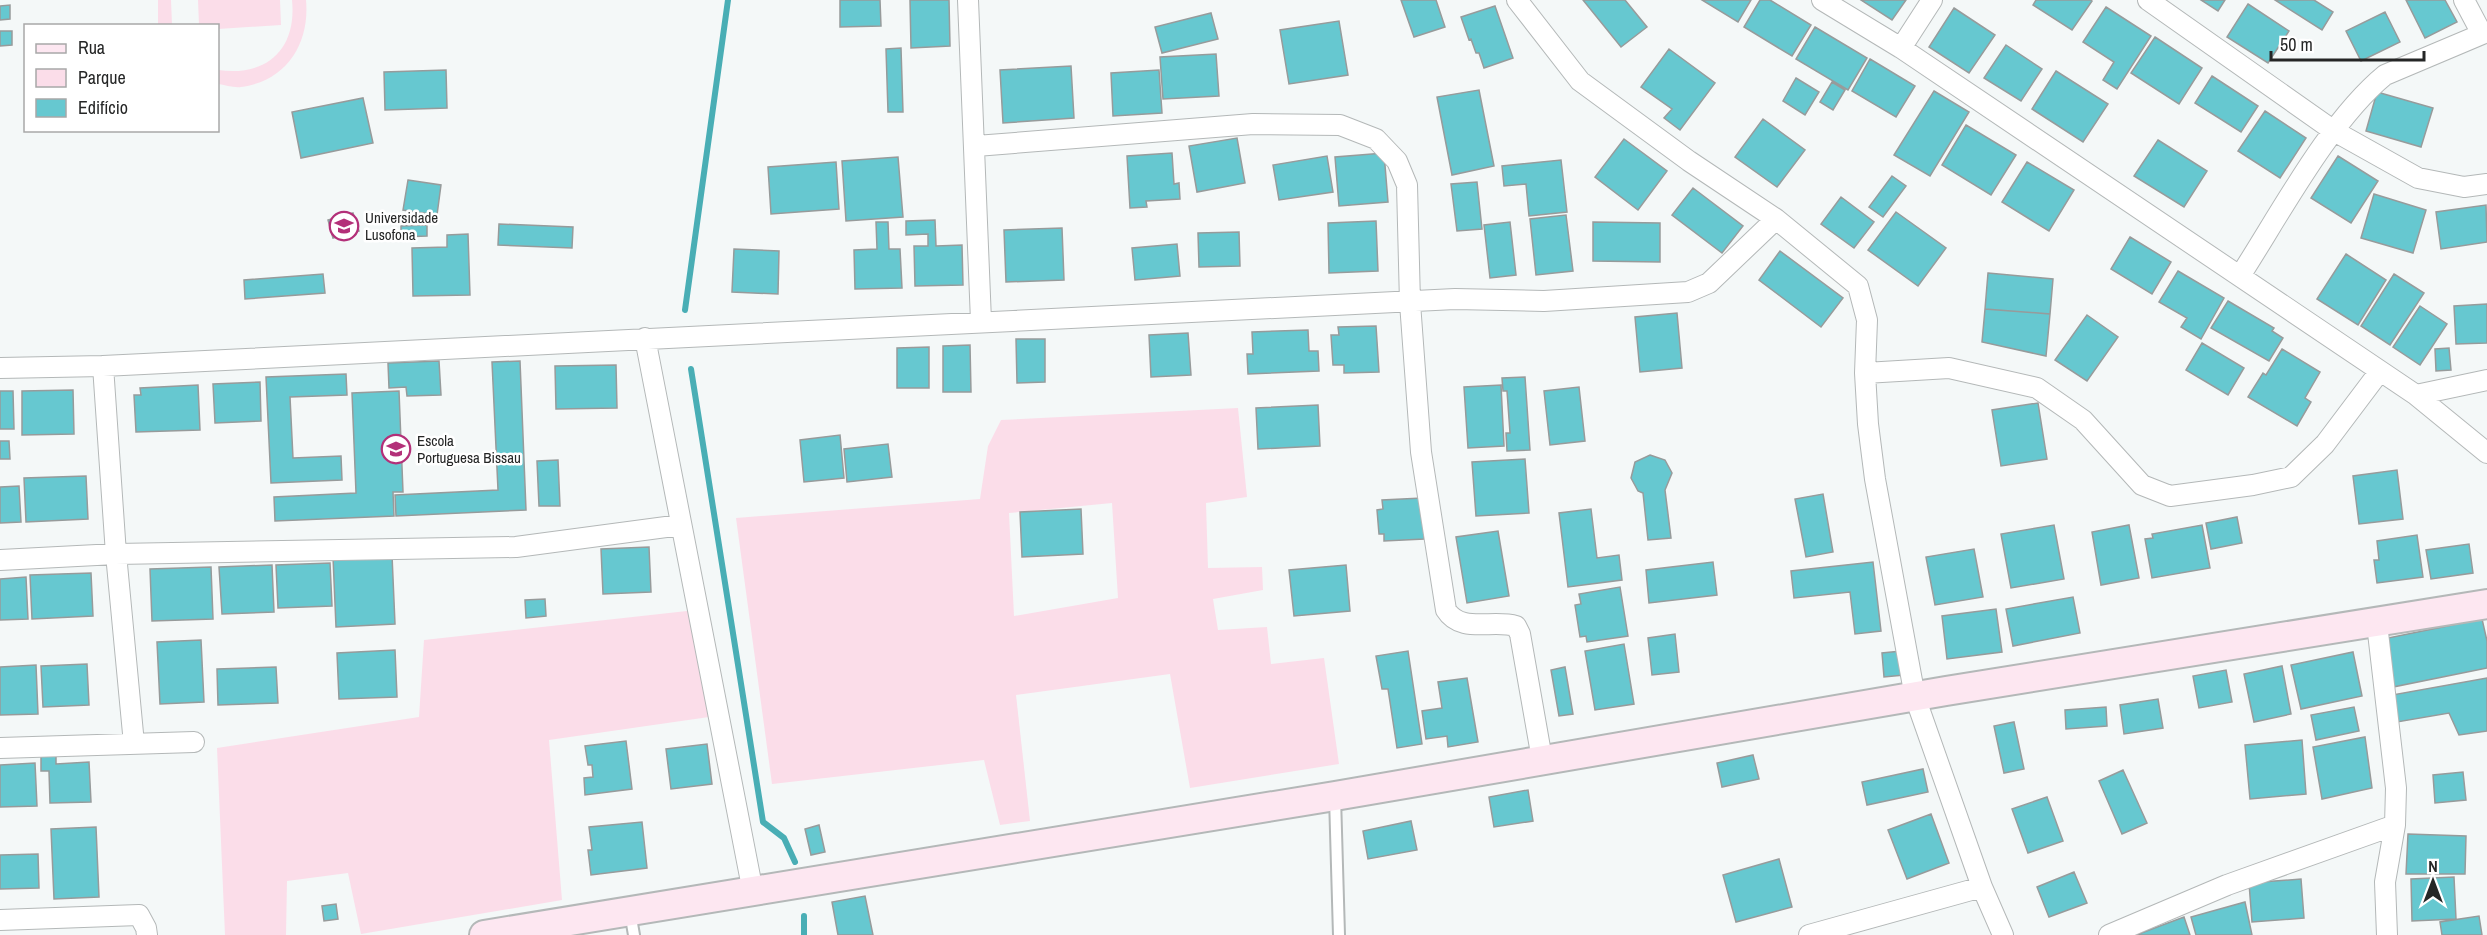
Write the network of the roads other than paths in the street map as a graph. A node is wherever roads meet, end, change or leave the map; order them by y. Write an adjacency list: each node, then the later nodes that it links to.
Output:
1 (968, 0): 10 (street)
2 (1517, 0): 12 (street)
3 (1822, 0): 8 (street)
4 (1932, 0): 8 (street)
5 (2148, 0): 9 (street)
6 (2464, 0): 7 (street)
7 (2485, 33): 9 (street)
8 (1902, 48): 13 (street)
9 (2334, 131): 11 (street); 13 (street)
10 (976, 146): 14 (street); 15 (street)
11 (2487, 184)
12 (1776, 219): 14 (street); 20 (street)
13 (2240, 276): 19 (street)
14 (1410, 303): 15 (street); 33 (street)
15 (981, 321): 16 (street)
16 (645, 338): 17 (street); 24 (street)
17 (103, 366): 18 (street); 25 (street)
18 (0, 368)
19 (2380, 370): 20 (street); 22 (street)
20 (1865, 373): 29 (street)
21 (2487, 380): 22 (street)
22 (2416, 395): 23 (street)
23 (2487, 453)
24 (681, 525): 25 (street); 37 (street)
25 (116, 554): 26 (street); 31 (street)
26 (0, 560)
27 (2487, 604): 28 (main road)
28 (2377, 624): 29 (main road); 35 (street)
29 (1915, 697): 33 (main road); 36 (street)
30 (194, 741): 31 (street)
31 (134, 744): 32 (street)
32 (0, 748)
33 (1542, 759): 34 (main road)
34 (1335, 795): 37 (main road); 43 (lane)
35 (2395, 825): 46 (street); 47 (street)
36 (1982, 886): 44 (street); 45 (street)
37 (753, 892): 39 (main road)
38 (0, 920): 41 (street)
39 (632, 923): 40 (main road)
40 (531, 931): 42 (main road)
41 (147, 935)
42 (484, 935)
43 (1339, 935)
44 (1809, 935)
45 (2003, 935)
46 (2109, 935)
47 (2387, 935)

